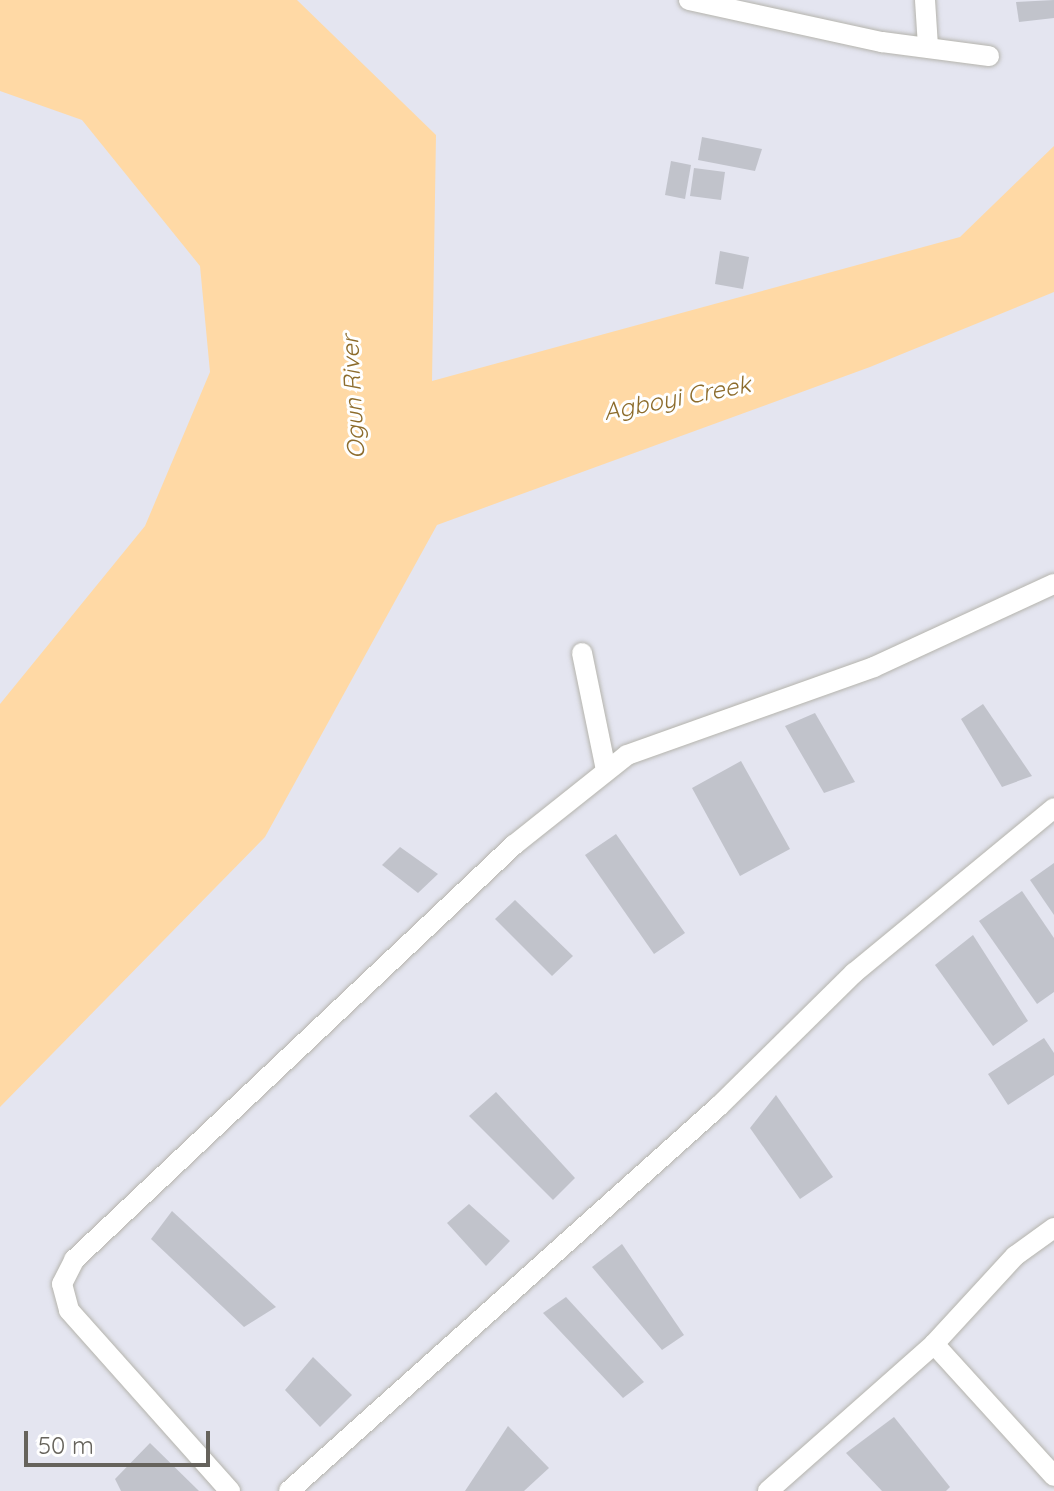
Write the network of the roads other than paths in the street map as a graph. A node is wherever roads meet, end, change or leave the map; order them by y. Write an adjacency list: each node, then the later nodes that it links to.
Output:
1 (689, 0): 3 (street)
2 (925, 0): 3 (street)
3 (928, 47): 4 (street)
4 (989, 56)
5 (1054, 584): 7 (street)
6 (582, 653): 7 (street)
7 (606, 770): 12 (street)
8 (1054, 808): 13 (street)
9 (1054, 1228): 10 (street)
10 (934, 1344): 11 (street); 14 (street)
11 (1054, 1476)
12 (230, 1491)
13 (289, 1491)
14 (768, 1491)

